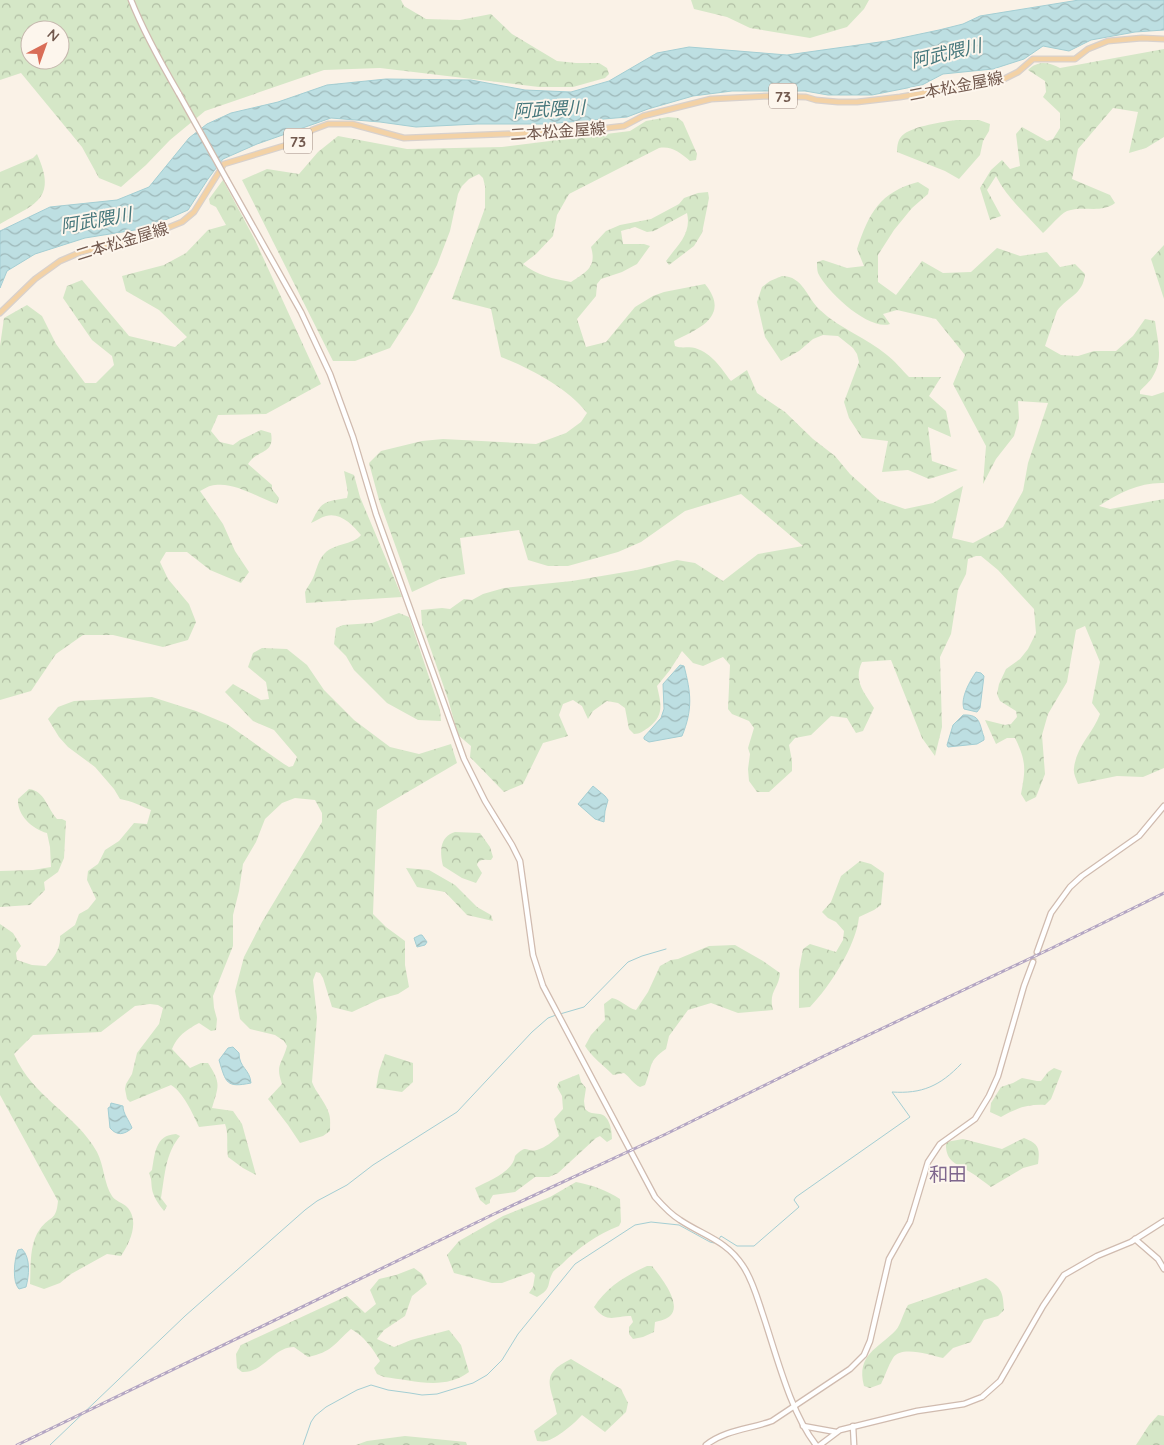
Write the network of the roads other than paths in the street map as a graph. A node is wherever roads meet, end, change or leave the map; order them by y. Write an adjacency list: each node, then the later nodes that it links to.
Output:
1 (131, 0): 10 (street, bridge)
2 (1164, 39): 3 (main road, 二本松金屋線 / 73)
3 (0, 313)
4 (1164, 806): 5 (street)
5 (1037, 952)
6 (1034, 962): 10 (street)
7 (1164, 1221): 8 (street)
8 (1135, 1239): 9 (street); 12 (street)
9 (1164, 1269)
10 (794, 1406): 11 (street); 14 (street)
11 (803, 1426): 13 (street); 15 (street)
12 (853, 1426): 13 (street); 17 (street)
13 (836, 1432): 16 (street)
14 (706, 1445)
15 (816, 1445)
16 (820, 1445)
17 (854, 1445)

